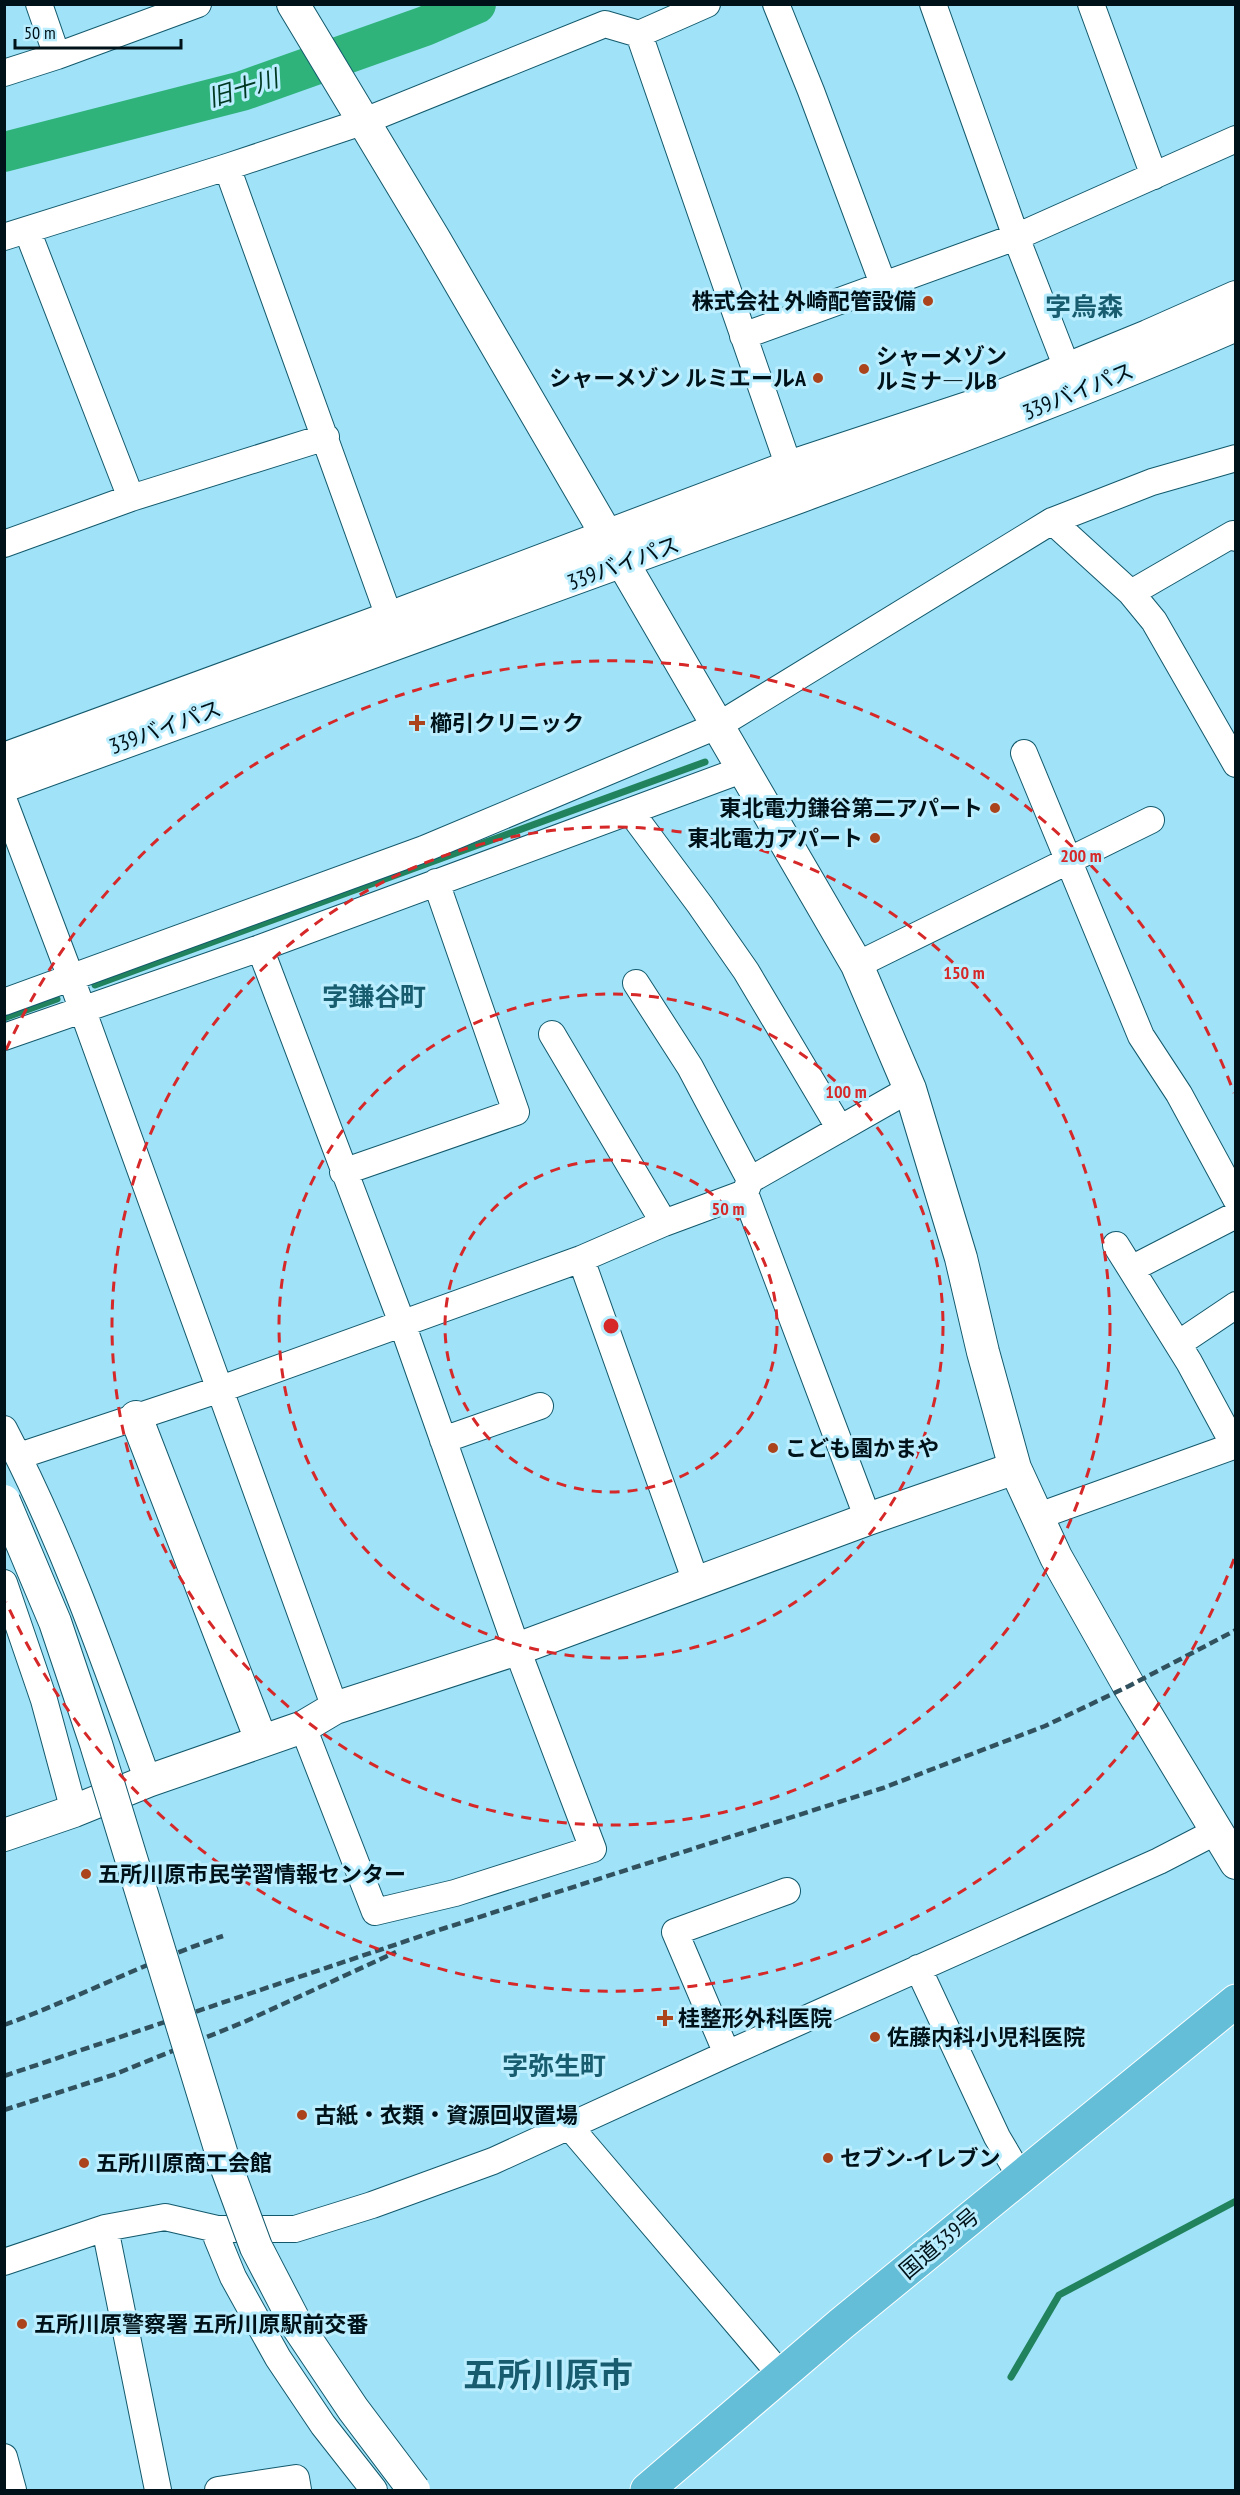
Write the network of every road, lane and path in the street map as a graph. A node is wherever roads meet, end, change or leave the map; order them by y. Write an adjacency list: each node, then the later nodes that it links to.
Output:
1 (39, 4): 9 (street)
2 (198, 4): 9 (street)
3 (293, 4): 11 (street)
4 (707, 4): 8 (street)
5 (776, 4): 17 (street)
6 (933, 4): 16 (street)
7 (1091, 4): 14 (street)
8 (639, 34): 11 (street); 20 (street)
9 (57, 56): 10 (street)
10 (4, 73)
11 (362, 123): 13 (street); 27 (street)
12 (1236, 139): 14 (street)
13 (228, 167): 15 (street); 22 (street)
14 (1154, 176): 16 (street)
15 (16, 233): 25 (street)
16 (1016, 237): 17 (street); 21 (street)
17 (883, 284): 20 (street)
18 (1236, 297): 21 (street)
19 (1236, 325): 30 (street, 339バイパス)
20 (743, 336): 24 (street)
21 (1067, 368): 24 (street)
22 (327, 437): 25 (street); 32 (street)
23 (1236, 458): 26 (street)
24 (789, 467): 27 (street)
25 (131, 498): 29 (street)
26 (1052, 521): 31 (street); 33 (street)
27 (607, 537): 30 (street); 32 (street)
28 (1236, 538): 31 (street)
29 (4, 544)
30 (622, 564): 32 (street, 339バイパス); 33 (street)
31 (1131, 593): 36 (street)
32 (394, 631): 35 (street); 38 (street, 339バイパス)
33 (719, 725): 37 (street); 46 (street)
34 (1024, 753): 42 (street)
35 (4, 759)
36 (1236, 764)
37 (744, 769): 40 (street); 45 (street)
38 (4, 786)
39 (4, 801): 46 (street)
40 (630, 811): 43 (street); 53 (street)
41 (1151, 820): 42 (street)
42 (1069, 862): 45 (street); 56 (street)
43 (436, 882): 44 (street); 54 (street)
44 (260, 948): 49 (street); 54 (street)
45 (857, 965): 52 (street)
46 (72, 978): 48 (street); 49 (street)
47 (636, 983): 55 (street)
48 (4, 1002)
49 (82, 1008): 51 (street); 65 (street)
50 (552, 1034): 58 (street)
51 (4, 1036)
52 (910, 1089): 53 (street); 72 (street)
53 (840, 1129): 55 (street)
54 (343, 1172): 63 (street)
55 (748, 1186): 58 (street); 75 (street)
56 (1236, 1199)
57 (1236, 1215): 61 (street)
58 (664, 1223): 60 (street)
59 (1116, 1245): 61 (street)
60 (581, 1259): 63 (street); 76 (street)
61 (1131, 1269): 64 (street)
62 (1236, 1305): 64 (street)
63 (402, 1323): 65 (street); 69 (street)
64 (1178, 1344): 70 (street)
65 (221, 1389): 67 (street); 79 (street)
66 (540, 1406): 69 (street)
67 (135, 1417): 71 (street); 81 (street)
68 (4, 1429): 71 (street)
69 (443, 1440): 78 (street)
70 (1235, 1445): 74 (street)
71 (19, 1456): 82 (street)
72 (1015, 1468): 74 (street); 75 (street)
73 (4, 1501): 103 (street, bridge)
74 (1036, 1517): 84 (street)
75 (868, 1519): 76 (street)
76 (696, 1582): 78 (street)
77 (4, 1583): 83 (street)
78 (517, 1649): 79 (street); 80 (street)
79 (334, 1708): 80 (street)
80 (303, 1727): 81 (street)
81 (261, 1740): 82 (street)
82 (148, 1781): 83 (street)
83 (74, 1811): 85 (street)
84 (1217, 1832): 86 (street); 88 (street)
85 (4, 1835)
86 (1236, 1863)
87 (786, 1891): 90 (street)
88 (918, 1968): 90 (street); 92 (street)
89 (1236, 2001): 92 (highway, 国道339号)
90 (727, 2054): 91 (street)
91 (569, 2126): 94 (street); 96 (street)
92 (1020, 2176): 96 (highway, 国道339号)
93 (105, 2229): 94 (street); 95 (street); 99 (street)
94 (218, 2229): 102 (street)
95 (4, 2262)
96 (781, 2375): 104 (highway, 国道339号)
97 (4, 2457): 98 (street)
98 (13, 2490)
99 (158, 2490)
100 (218, 2490): 101 (street)
101 (298, 2490)
102 (374, 2490)
103 (414, 2490)
104 (647, 2490)

